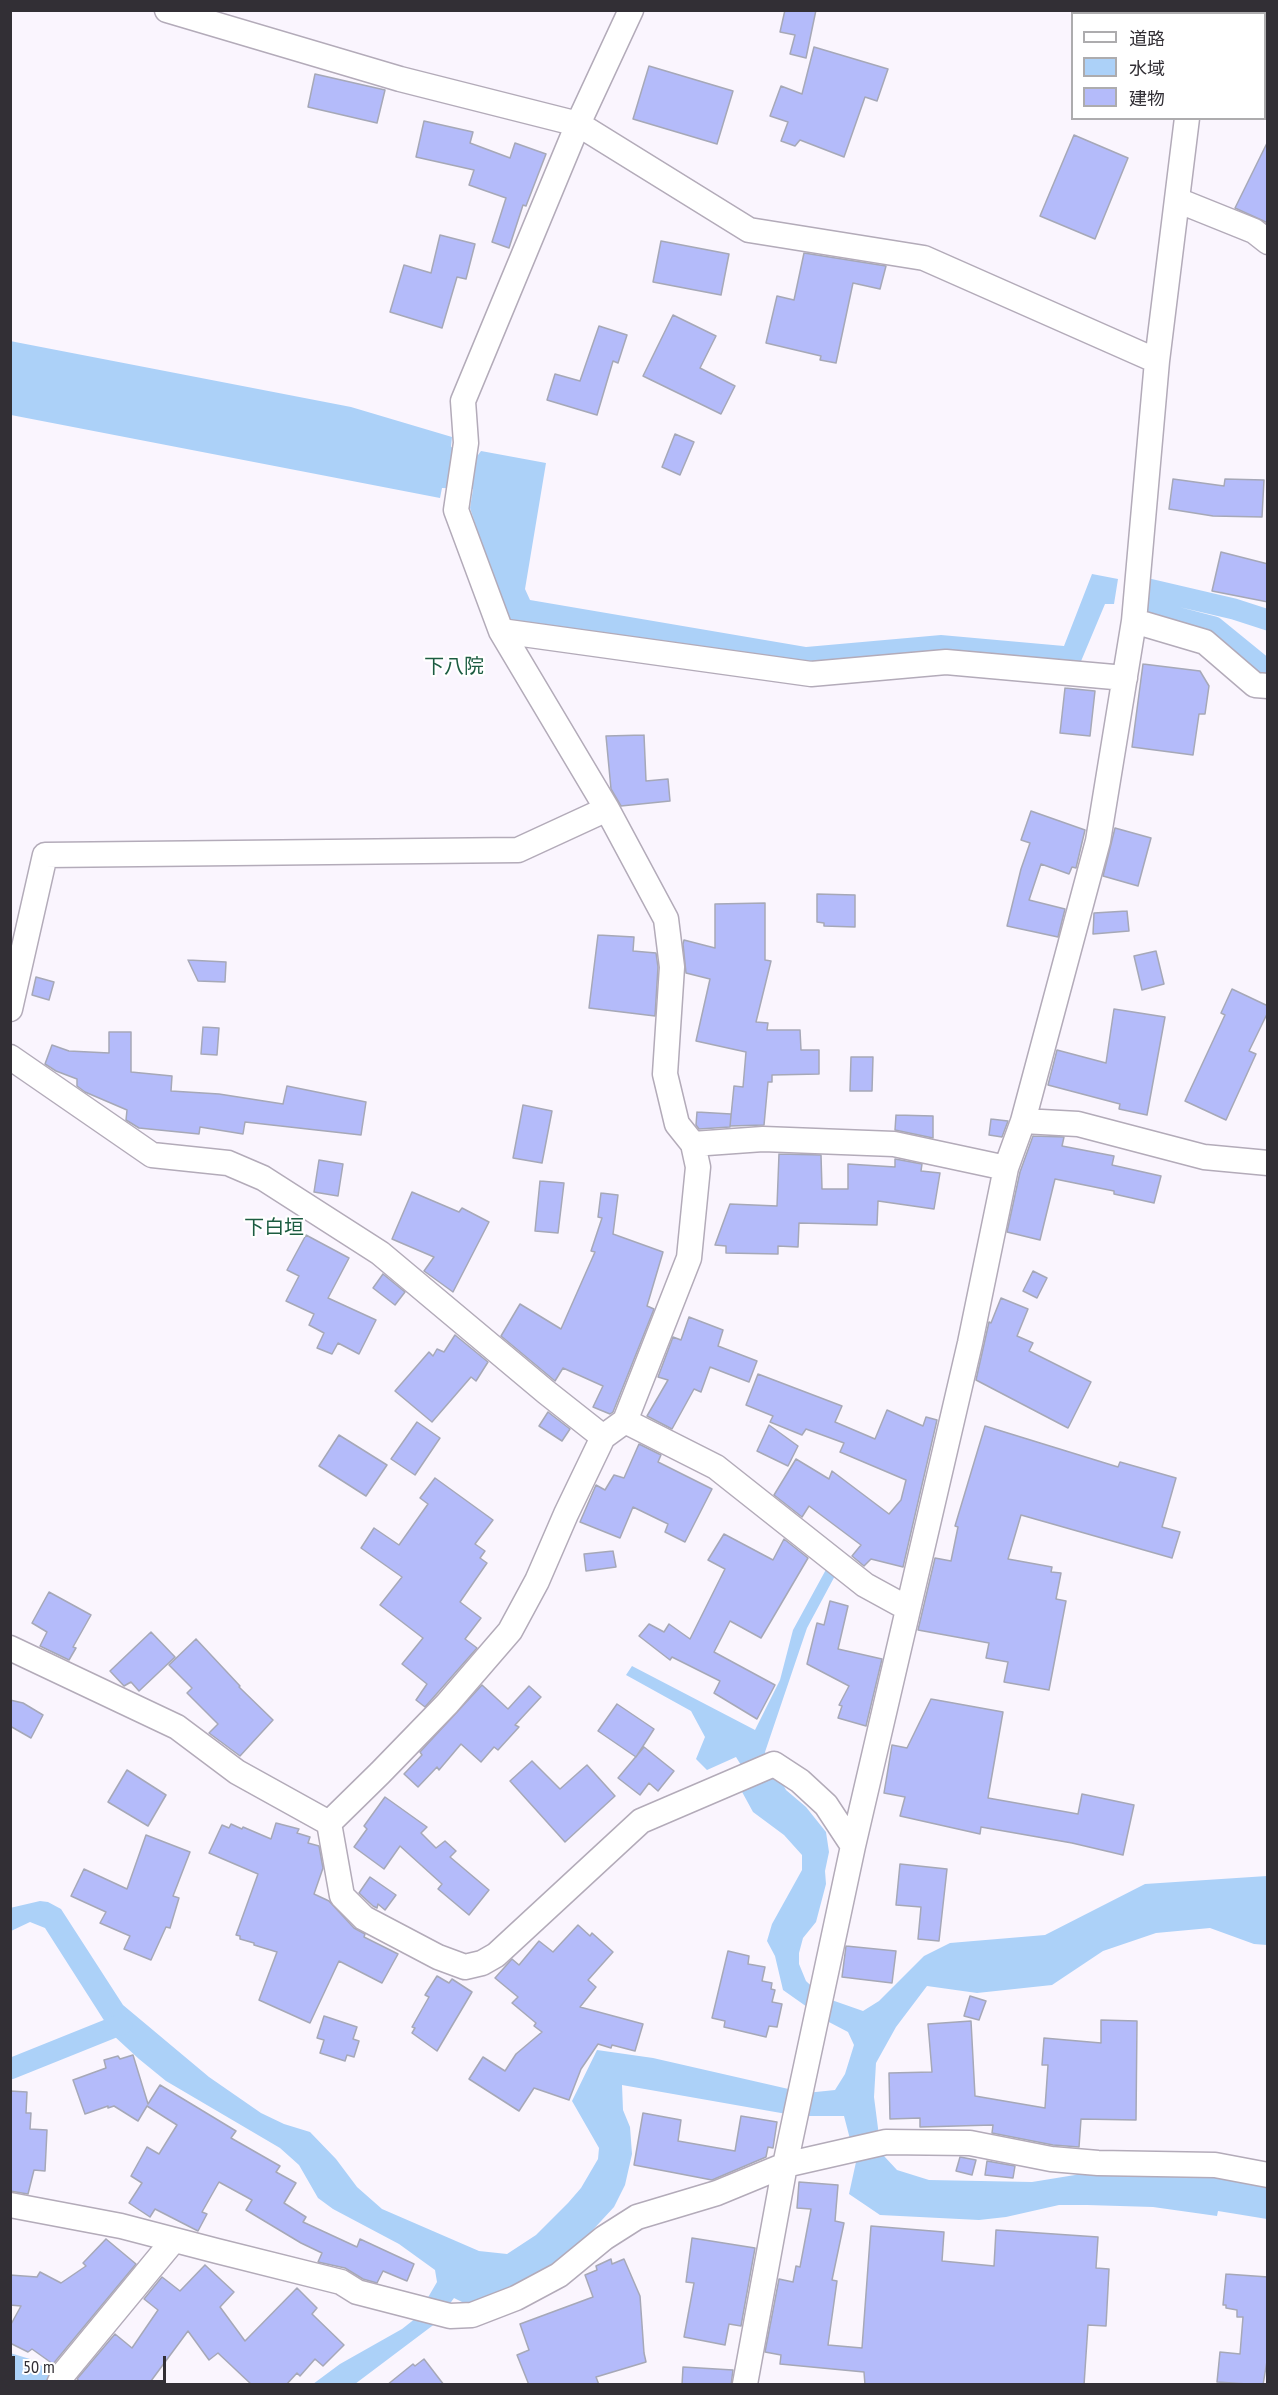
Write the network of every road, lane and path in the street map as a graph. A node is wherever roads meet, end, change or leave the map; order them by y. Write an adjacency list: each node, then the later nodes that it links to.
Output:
1 (167, 10): 4 (street)
2 (631, 10): 4 (street)
3 (1187, 120): 5 (street)
4 (578, 124): 7 (street); 9 (street)
5 (1177, 200): 6 (street); 7 (street)
6 (1268, 242)
7 (1157, 361): 8 (street)
8 (1134, 621): 10 (street); 11 (street)
9 (501, 631): 10 (street); 12 (street)
10 (1125, 678): 15 (street)
11 (1268, 686)
12 (607, 808): 13 (street); 16 (street)
13 (10, 1009)
14 (10, 1057): 20 (street)
15 (1023, 1121): 17 (street); 18 (street)
16 (693, 1144): 18 (street); 19 (street)
17 (1268, 1163)
18 (1006, 1168): 21 (street)
19 (625, 1421): 20 (street); 21 (street)
20 (603, 1437): 23 (street)
21 (907, 1608): 24 (street)
22 (10, 1648): 23 (street)
23 (329, 1823): 24 (street)
24 (853, 1846): 25 (street)
25 (785, 2165): 26 (street); 28 (street); 30 (street)
26 (1268, 2175)
27 (10, 2205): 28 (street)
28 (173, 2241): 29 (street)
29 (59, 2385)
30 (745, 2385)

